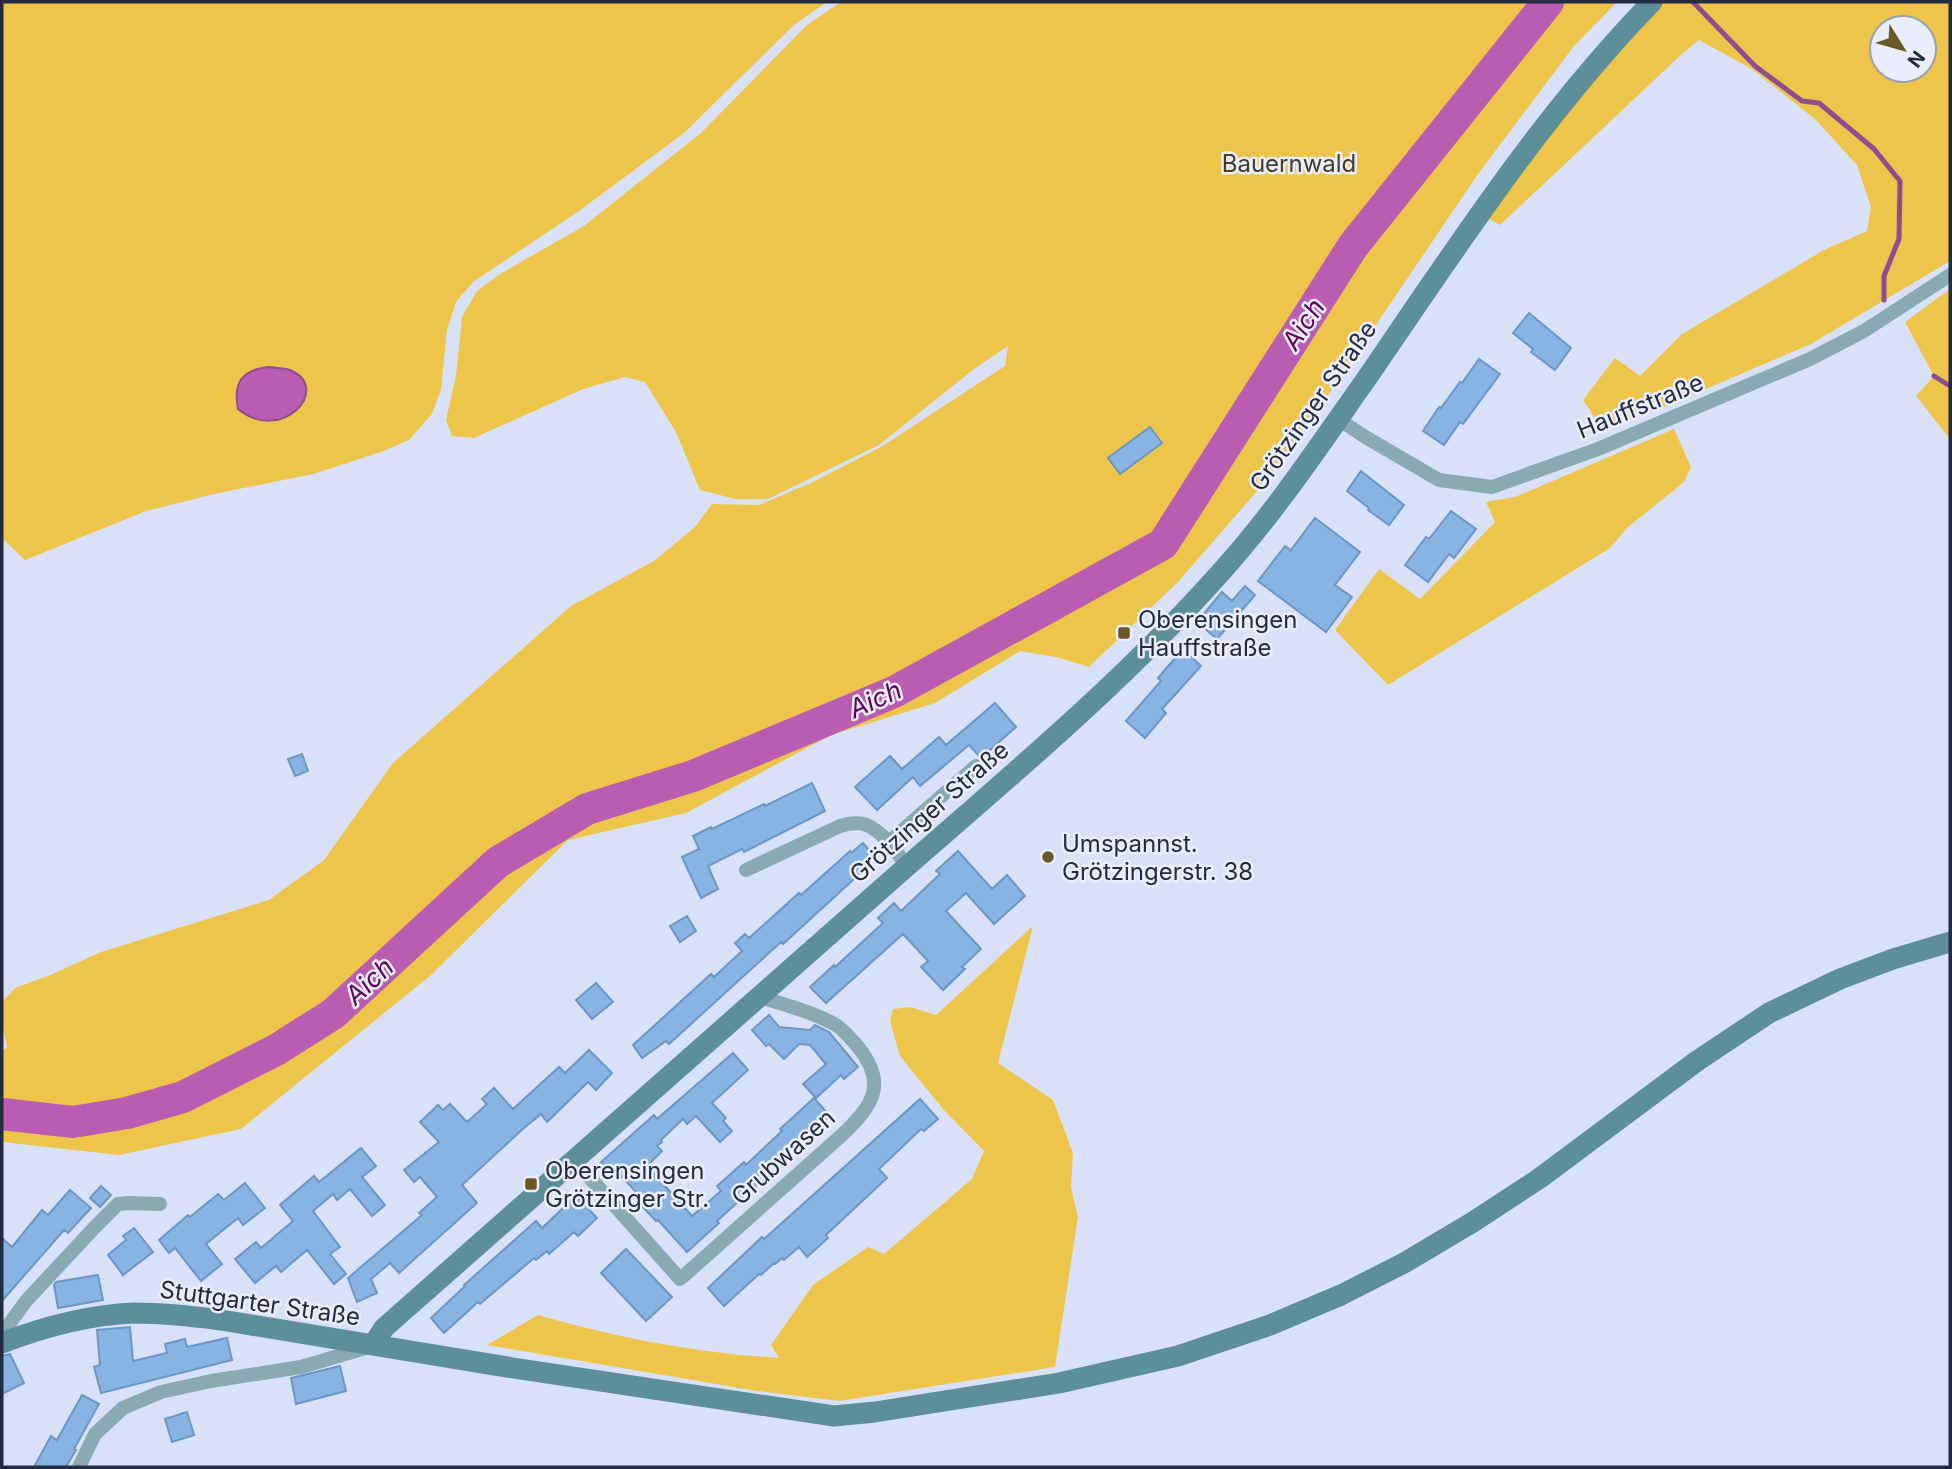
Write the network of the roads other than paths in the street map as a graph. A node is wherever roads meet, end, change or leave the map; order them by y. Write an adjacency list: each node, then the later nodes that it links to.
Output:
1 (1652, 2): 3 (main road, Grötzinger Straße)
2 (1950, 275): 3 (street, Hauffstraße)
3 (1338, 419): 6 (main road, Grötzinger Straße)
4 (976, 766): 5 (street)
5 (889, 842): 6 (street); 7 (street)
6 (907, 866): 9 (main road, Grötzinger Straße)
7 (746, 870)
8 (1950, 942): 14 (main road, Stuttgarter Straße)
9 (760, 997): 10 (main road, Grötzinger Straße); 10 (street, Grubwasen)
10 (575, 1160): 14 (main road, Grötzinger Straße)
11 (160, 1204): 12 (street)
12 (2, 1334)
13 (2, 1343): 14 (main road, Stuttgarter Straße)
14 (373, 1345): 15 (street)
15 (79, 1467)

